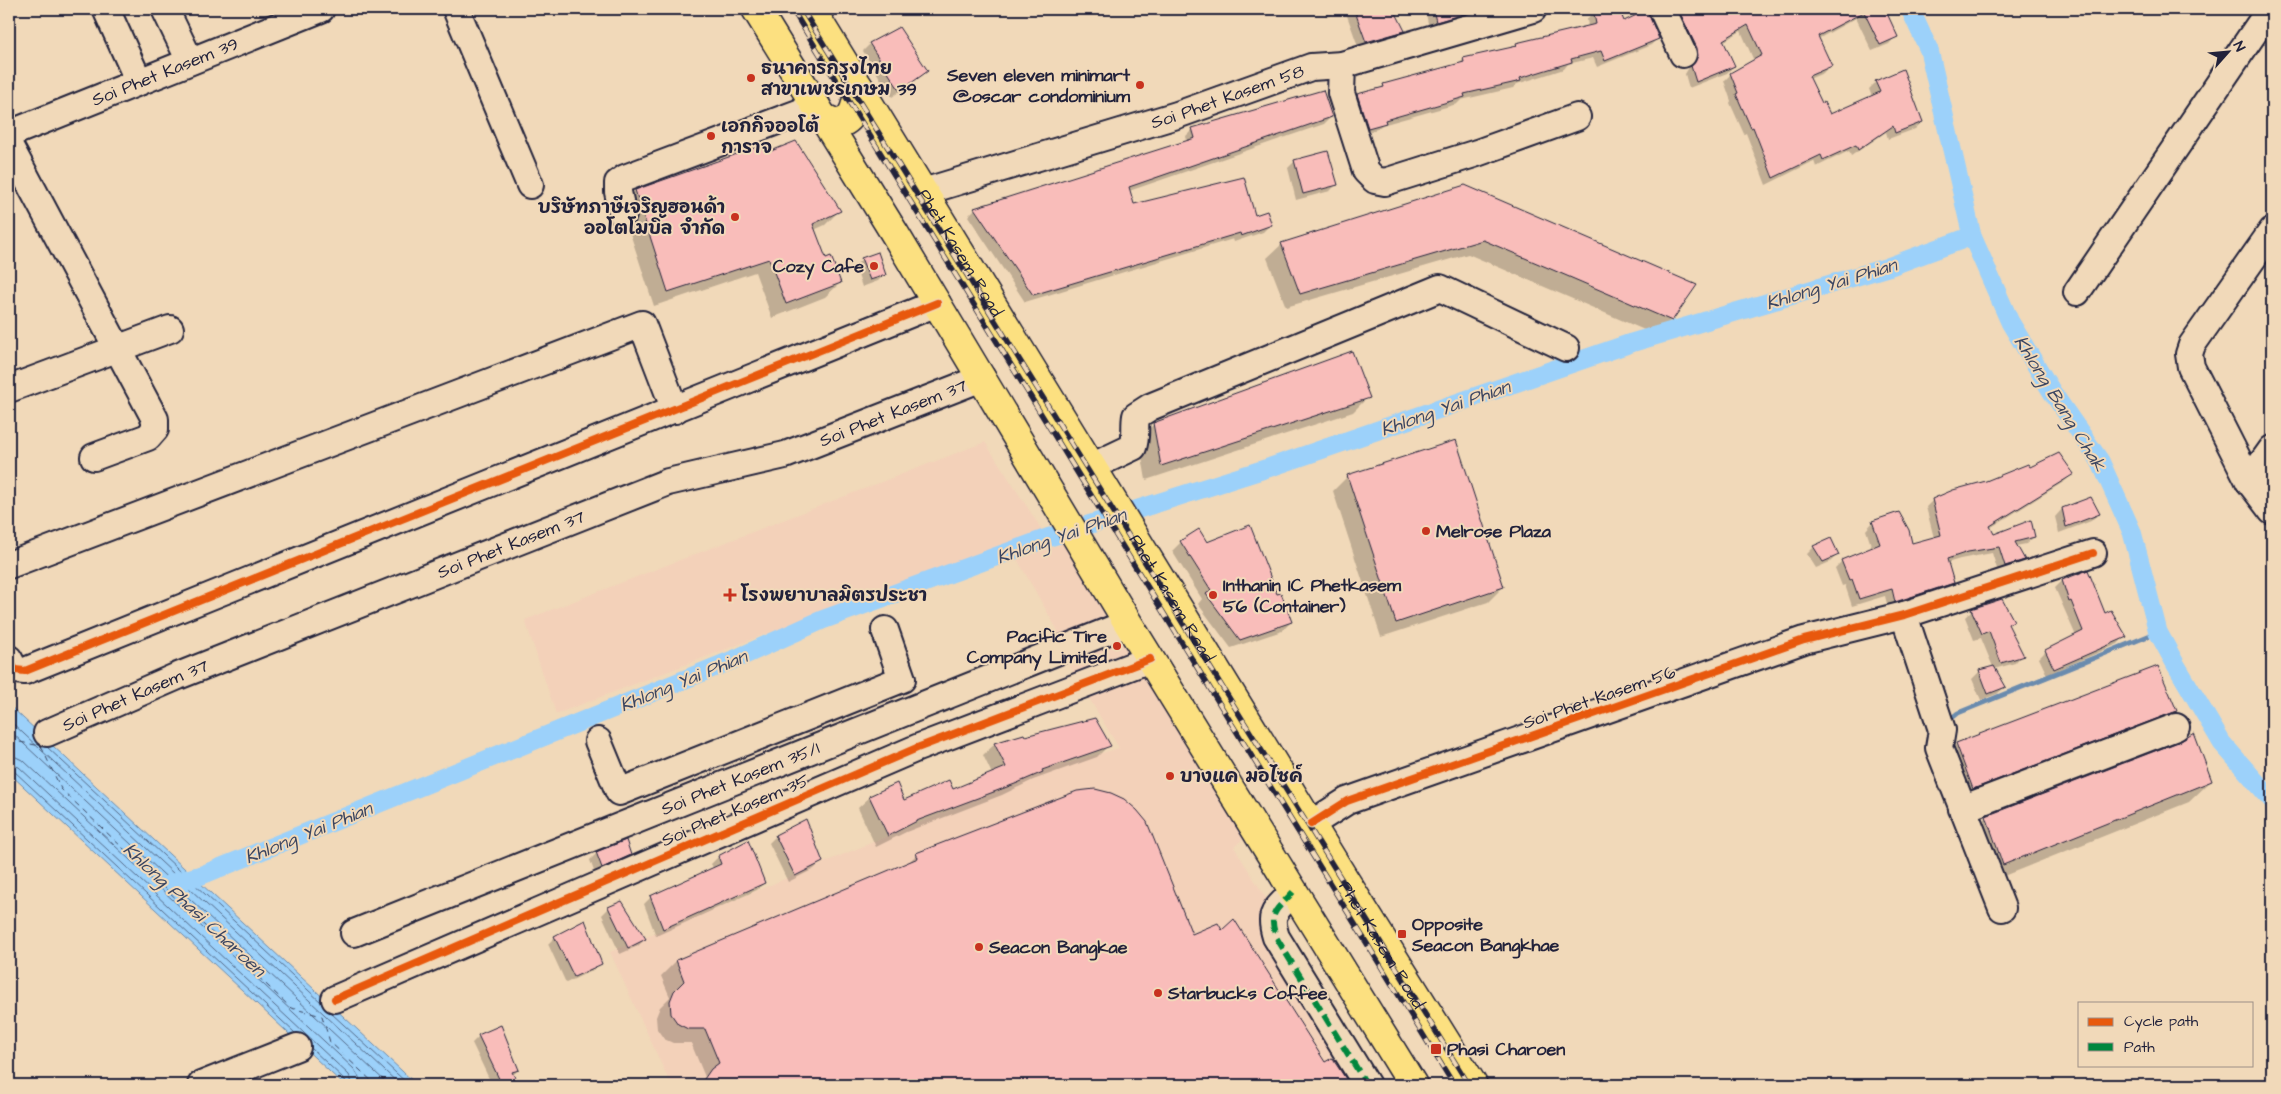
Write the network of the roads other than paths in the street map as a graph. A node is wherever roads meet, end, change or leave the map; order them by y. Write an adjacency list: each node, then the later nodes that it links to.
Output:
1 (106, 9): 13 (street)
2 (165, 9): 11 (street)
3 (321, 9): 11 (street, Soi Phet Kasem 39)
4 (456, 9): 21 (street)
5 (756, 9): 15 (main road)
6 (811, 9): 14 (main road, Phet Kasem Road)
7 (1533, 9): 12 (street, Soi Phet Kasem 58)
8 (1662, 9): 10 (street)
9 (2270, 9): 25 (street)
10 (1683, 54)
11 (190, 61): 13 (street, Soi Phet Kasem 39)
12 (1342, 65): 16 (street); 22 (street, Soi Phet Kasem 58)
13 (139, 82): 18 (street, Soi Phet Kasem 39)
14 (859, 87): 15 (main road); 17 (main road, Phet Kasem Road)
15 (820, 112): 20 (main road); 23 (street)
16 (1577, 117)
17 (880, 122): 20 (main road); 22 (main road, Phet Kasem Road)
18 (9, 134)
19 (9, 145): 28 (street)
20 (841, 145): 26 (main road)
21 (530, 185)
22 (923, 192): 35 (main road, Phet Kasem Road)
23 (623, 215)
24 (2272, 231): 36 (street)
25 (2077, 292)
26 (937, 303): 30 (main road); 32 (street)
27 (170, 328): 28 (street)
28 (117, 348): 31 (street); 34 (street)
29 (1566, 348): 35 (street)
30 (982, 378): 41 (main road); 48 (street, Soi Phet Kasem 37)
31 (9, 389)
32 (675, 410): 39 (street); 43 (street)
33 (2272, 449): 36 (street)
34 (94, 457)
35 (1091, 467): 51 (main road, Phet Kasem Road)
36 (2249, 481): 37 (street)
37 (2272, 511)
38 (2092, 553): 40 (street, Soi Phet Kasem 56)
39 (9, 566)
40 (1904, 614): 50 (street); 51 (street, Soi Phet Kasem 56)
41 (1128, 623): 44 (main road); 46 (street, Soi Phet Kasem 35/1)
42 (885, 630): 45 (street)
43 (9, 659)
44 (1150, 659): 52 (main road); 55 (street, Soi Phet Kasem 35)
45 (886, 685): 46 (street); 49 (street)
46 (898, 715): 54 (street, Soi Phet Kasem 35/1)
47 (2176, 727): 50 (street)
48 (47, 733)
49 (598, 741)
50 (1963, 809): 53 (street)
51 (1311, 824): 60 (main road, Phet Kasem Road)
52 (1293, 892): 58 (street); 59 (main road)
53 (2002, 908)
54 (354, 933)
55 (335, 999)
56 (297, 1047): 57 (street)
57 (201, 1085)
58 (1367, 1085)
59 (1413, 1085)
60 (1473, 1085)

